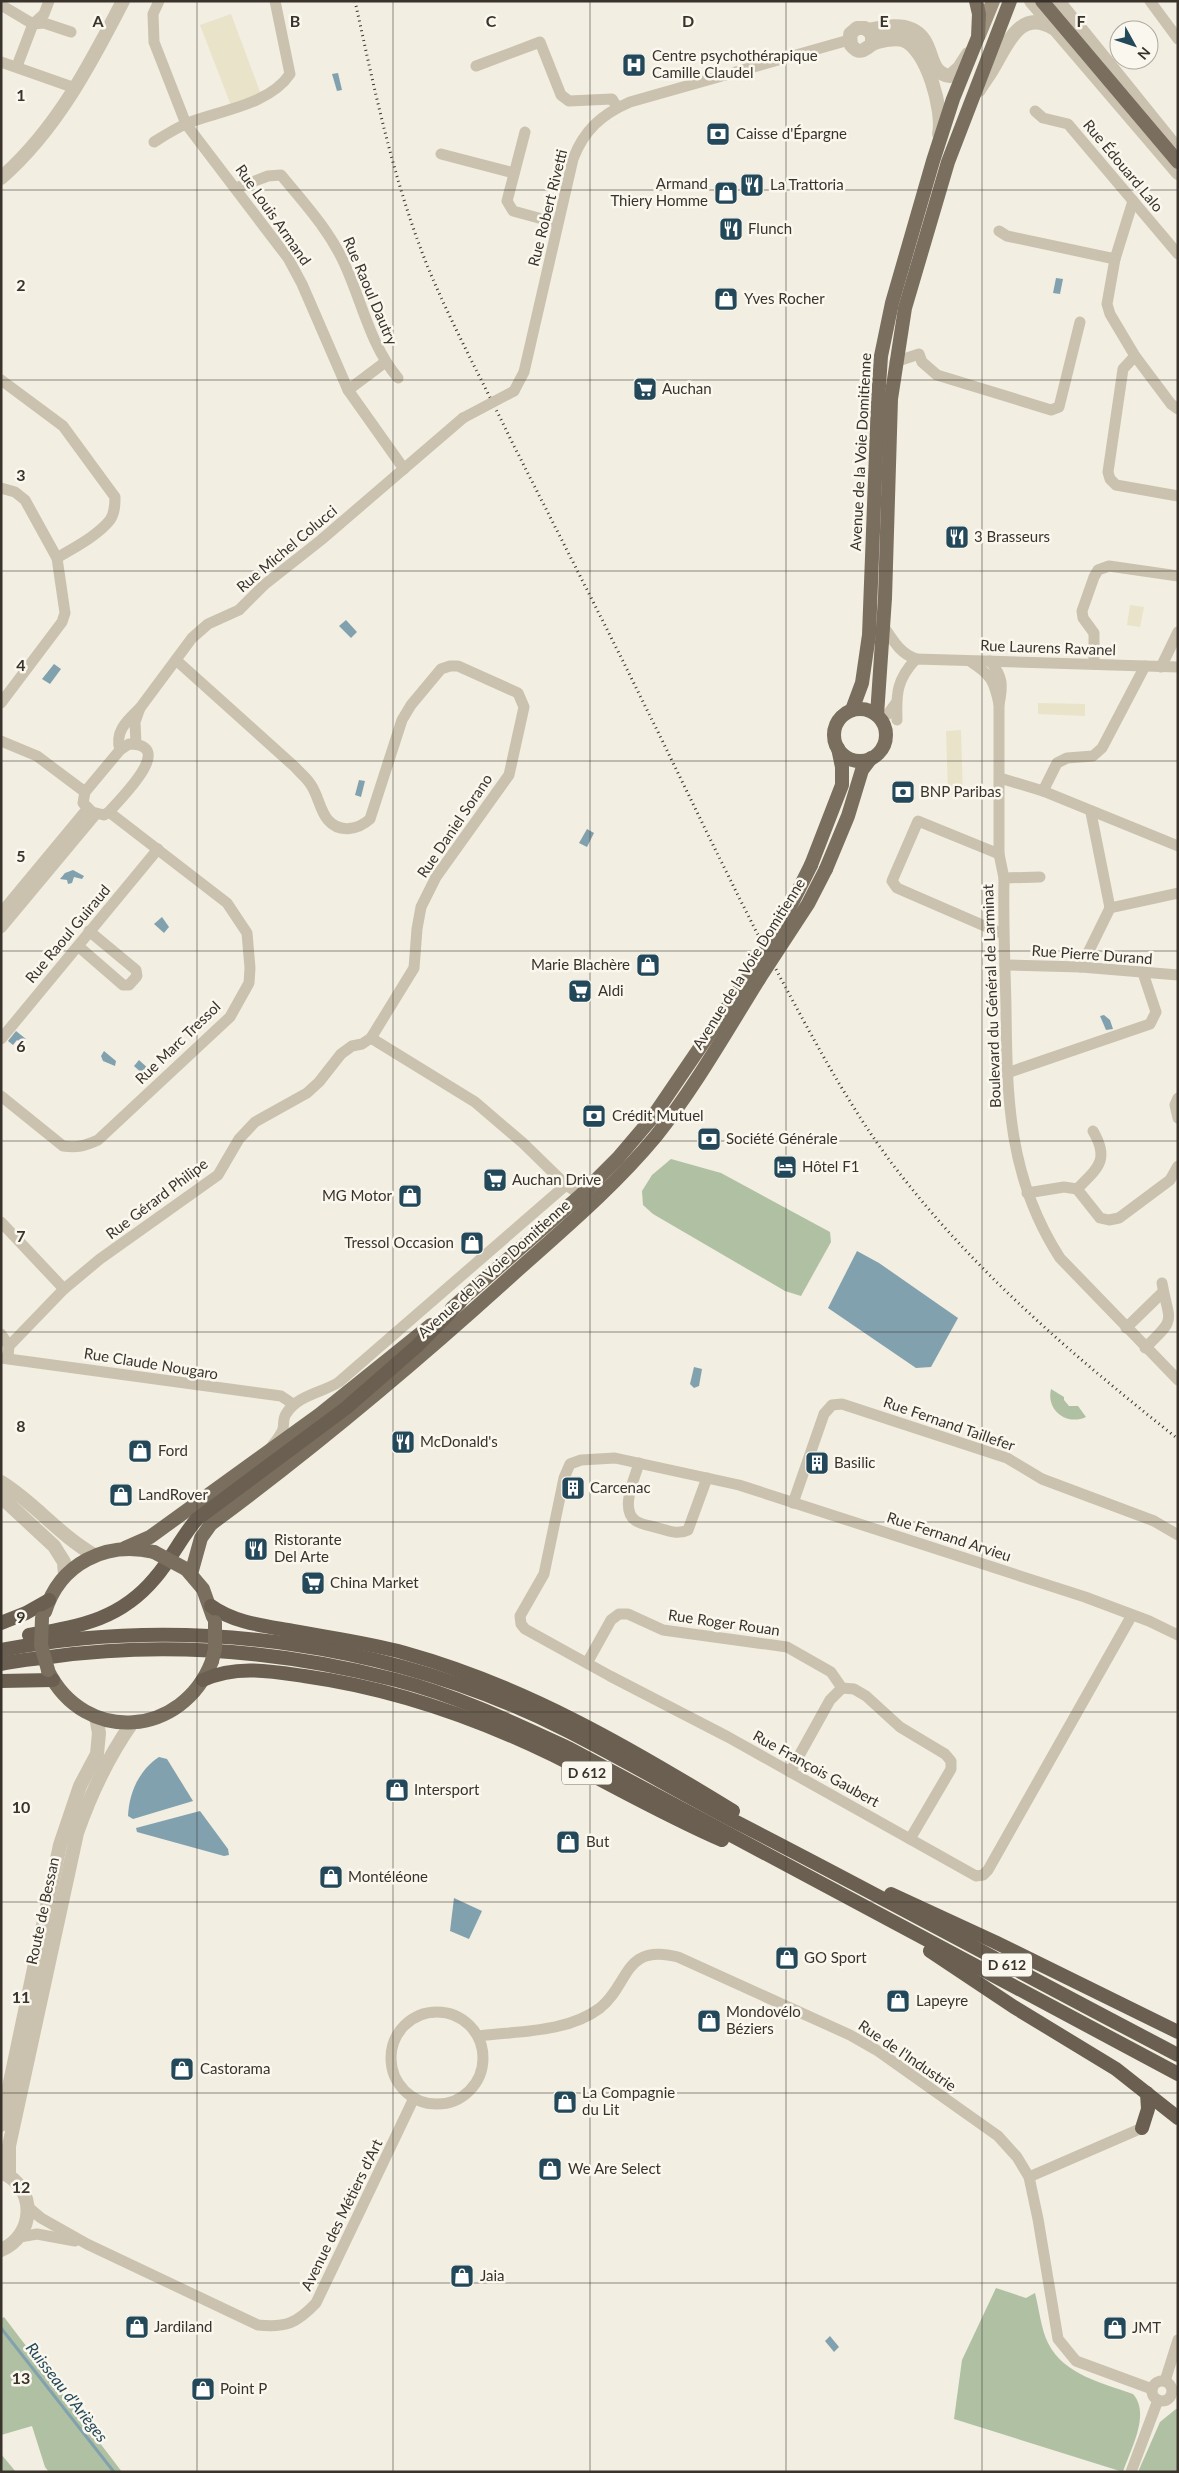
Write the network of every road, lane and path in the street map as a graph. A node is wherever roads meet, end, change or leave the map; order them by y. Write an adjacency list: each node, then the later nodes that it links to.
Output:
1 (49, 1): 13 (street)
2 (123, 1): 23 (street)
3 (159, 1): 27 (street, Rue Louis Armand)
4 (275, 1): 27 (street)
5 (976, 1): 19 (main road)
6 (993, 1): 19 (main road, Avenue de la Voie Domitienne)
7 (1010, 1): 24 (main road, Avenue de la Voie Domitienne)
8 (1031, 1): 14 (street)
9 (1042, 1): 33 (main road)
10 (1058, 1): 30 (street)
11 (1150, 1): 17 (street)
12 (1, 5): 13 (street)
13 (33, 24): 15 (street); 21 (street)
14 (1056, 30): 24 (street, Avenue de la Voie Domitienne); 35 (street)
15 (71, 32)
16 (870, 37): 18 (street); 18 (street); 19 (street); 32 (street)
17 (1178, 39)
18 (849, 40): 25 (street, Rue Robert Rivetti)
19 (977, 40): 32 (main road, Avenue de la Voie Domitienne)
20 (1, 62): 21 (street)
21 (17, 66): 23 (street)
22 (476, 66): 25 (street)
23 (76, 88): 36 (street)
24 (974, 97): 45 (main road, Avenue de la Voie Domitienne)
25 (617, 108): 39 (street, Rue Robert Rivetti)
26 (1036, 111): 38 (street, Rue Édouard Lalo)
27 (186, 124): 29 (street); 37 (street, Rue Louis Armand)
28 (525, 132): 34 (street)
29 (154, 142)
30 (1178, 150)
31 (441, 154): 34 (street)
32 (933, 161): 71 (main road, Avenue de la Voie Domitienne)
33 (1178, 162)
34 (514, 173): 39 (street)
35 (1178, 173)
36 (1, 178)
37 (236, 188): 46 (street, Rue Raoul Dautry); 49 (street, Rue Louis Armand)
38 (1133, 201): 41 (street, Rue Édouard Lalo); 42 (street)
39 (557, 223): 51 (street, Rue Robert Rivetti, bridge)
40 (999, 231): 42 (street)
41 (1178, 254)
42 (1115, 259): 44 (street)
43 (1080, 322): 45 (street)
44 (1135, 356): 50 (street); 54 (street)
45 (895, 362): 57 (main road, Avenue de la Voie Domitienne)
46 (384, 363): 47 (street, Rue Raoul Dautry); 49 (street, Rue Raoul Dautry)
47 (398, 378)
48 (1, 380): 55 (street)
49 (348, 390): 52 (street, Rue Louis Armand)
50 (1178, 409)
51 (463, 418): 52 (street, Rue Michel Colucci)
52 (404, 468): 60 (street, Rue Michel Colucci)
53 (1, 488): 55 (street)
54 (1178, 496)
55 (58, 558): 67 (street)
56 (1178, 576): 63 (street)
57 (884, 627): 59 (street); 72 (main road, Avenue de la Voie Domitienne)
58 (1178, 632): 65 (street)
59 (916, 659): 61 (street, Rue Laurens Ravanel); 68 (street)
60 (176, 660): 70 (street, Rue Michel Colucci); 102 (street, Rue Daniel Sorano)
61 (969, 661): 62 (street, Rue Laurens Ravanel); 69 (street, Boulevard du Général de Larminat)
62 (990, 661): 63 (street, Rue Laurens Ravanel); 69 (street, Boulevard du Général de Larminat)
63 (1094, 664): 64 (street, Rue Laurens Ravanel)
64 (1145, 666): 65 (street, Rue Laurens Ravanel); 80 (street)
65 (1161, 666): 66 (street, Rue Laurens Ravanel)
66 (1178, 667)
67 (1, 703)
68 (896, 703): 72 (street); 73 (street)
69 (999, 704): 79 (street, Boulevard du Général de Larminat)
70 (140, 708): 75 (street, Rue Michel Colucci); 77 (street, Rue Michel Colucci)
71 (852, 710): 72 (main road); 76 (main road)
72 (879, 716): 78 (main road)
73 (897, 720)
74 (1, 741): 81 (street)
75 (136, 744): 77 (street); 83 (street)
76 (838, 748): 78 (main road); 101 (main road, Avenue de la Voie Domitienne, bridge)
77 (120, 750): 81 (street)
78 (871, 758): 101 (main road, Avenue de la Voie Domitienne, bridge)
79 (1000, 778): 80 (street); 87 (street, Boulevard du Général de Larminat)
80 (1043, 791): 84 (street)
81 (85, 792): 82 (street)
82 (92, 811): 83 (street); 92 (street); 93 (street)
83 (109, 812): 86 (street, Rue Marc Tressol)
84 (1091, 812): 85 (street); 91 (street)
85 (1178, 846)
86 (158, 849): 94 (street, Rue Raoul Guiraud); 105 (street, Rue Marc Tressol)
87 (999, 854): 89 (street, Boulevard du Général de Larminat); 95 (street)
88 (1040, 877): 89 (street)
89 (1004, 878): 95 (street, Boulevard du Général de Larminat)
90 (1178, 893): 91 (street)
91 (1110, 908): 98 (street)
92 (1, 913)
93 (1, 928)
94 (89, 931): 96 (street, Rue Raoul Guiraud); 96 (street)
95 (1003, 934): 97 (street, Boulevard du Général de Larminat)
96 (78, 946): 103 (street, Rue Raoul Guiraud)
97 (1005, 965): 98 (street, Rue Pierre Durand); 104 (street, Boulevard du Général de Larminat)
98 (1081, 967): 99 (street, Rue Pierre Durand)
99 (1143, 973): 100 (street, Rue Pierre Durand); 104 (street)
100 (1178, 975)
101 (754, 977): 113 (main road, Avenue de la Voie Domitienne); 133 (main road, Avenue de la Voie Domitienne)
102 (371, 1038): 110 (street); 115 (street, Rue Gérard Philipe)
103 (1, 1039)
104 (1007, 1073): 112 (street, Boulevard du Général de Larminat)
105 (1, 1096)
106 (1178, 1098): 107 (street)
107 (1178, 1118)
108 (1093, 1131): 111 (street)
109 (1178, 1166): 111 (street)
110 (566, 1185): 113 (street, Avenue de la Voie Domitienne); 122 (street, Avenue de la Voie Domitienne)
111 (1077, 1189): 112 (street)
112 (1028, 1193): 117 (street, Boulevard du Général de Larminat)
113 (581, 1195): 116 (main road, Avenue de la Voie Domitienne)
114 (1, 1222): 115 (street)
115 (64, 1289): 120 (street, Rue Gérard Philipe)
116 (460, 1302): 123 (main road, Avenue de la Voie Domitienne); 140 (highway)
117 (1126, 1328): 119 (street, Boulevard du Général de Larminat); 119 (street)
118 (1, 1334): 120 (street)
119 (1145, 1348): 121 (street, Boulevard du Général de Larminat)
120 (6, 1354): 122 (street, Rue Claude Nougaro)
121 (1178, 1380)
122 (294, 1404): 123 (street, Avenue de la Voie Domitienne)
123 (268, 1451): 131 (main road, Avenue de la Voie Domitienne)
124 (639, 1463): 125 (street, Rue Fernand Arvieu); 126 (street, Rue Fernand Arvieu); 126 (street)
125 (570, 1464): 142 (street, Rue François Gaubert)
126 (707, 1478): 129 (street, Rue Fernand Arvieu)
127 (1, 1482): 132 (street)
128 (1, 1497): 134 (street)
129 (793, 1503): 130 (street, Rue Fernand Taillefer); 137 (street, Rue Fernand Arvieu)
130 (1178, 1535)
131 (126, 1548): 132 (main road); 133 (main road, bridge)
132 (94, 1555): 134 (main road)
133 (188, 1571): 136 (main road)
134 (65, 1575): 135 (main road)
135 (48, 1600): 138 (highway); 144 (main road, bridge)
136 (211, 1606): 145 (main road, bridge); 152 (highway, D 612)
137 (1132, 1615): 139 (street, Rue Fernand Arvieu); 151 (street, Rue François Gaubert)
138 (1, 1623)
139 (1178, 1635)
140 (1, 1641)
141 (1, 1650): 152 (highway, D 612)
142 (587, 1663): 147 (street, Rue Roger Rouan); 150 (street, Rue François Gaubert)
143 (1, 1664): 155 (highway, D 612)
144 (50, 1675): 146 (highway); 148 (main road)
145 (204, 1680): 149 (main road); 153 (highway, D 612)
146 (1, 1681)
147 (842, 1688): 150 (street); 151 (street)
148 (96, 1717): 149 (main road); 163 (street, Route de Bessan)
149 (132, 1723): 165 (street, Route de Bessan)
150 (790, 1772): 151 (street, Rue François Gaubert)
151 (910, 1839)
152 (785, 1847): 154 (highway, D 612)
153 (763, 1859): 155 (highway, D 612); 160 (highway)
154 (836, 1875): 156 (highway, D 612); 158 (highway, D 612)
155 (948, 1951): 159 (highway, D 612)
156 (1178, 2032)
157 (478, 2036): 161 (street); 161 (street); 166 (street, Rue de l'Industrie)
158 (1178, 2055)
159 (1178, 2074)
160 (1147, 2093): 162 (highway); 164 (highway)
161 (414, 2098): 169 (street, Avenue des Métiers d'Art)
162 (1178, 2118)
163 (1, 2125)
164 (1142, 2128): 166 (street)
165 (5, 2174): 167 (street)
166 (1028, 2177): 173 (street, Rue de l'Industrie)
167 (28, 2207): 168 (street); 169 (street, Avenue des Métiers d'Art)
168 (20, 2237): 169 (street, Avenue des Métiers d'Art); 170 (street)
169 (87, 2244)
170 (1, 2250)
171 (1178, 2340): 172 (street)
172 (1164, 2381): 173 (street); 174 (street)
173 (1152, 2389): 174 (street)
174 (1158, 2400): 175 (street)
175 (1131, 2472)

